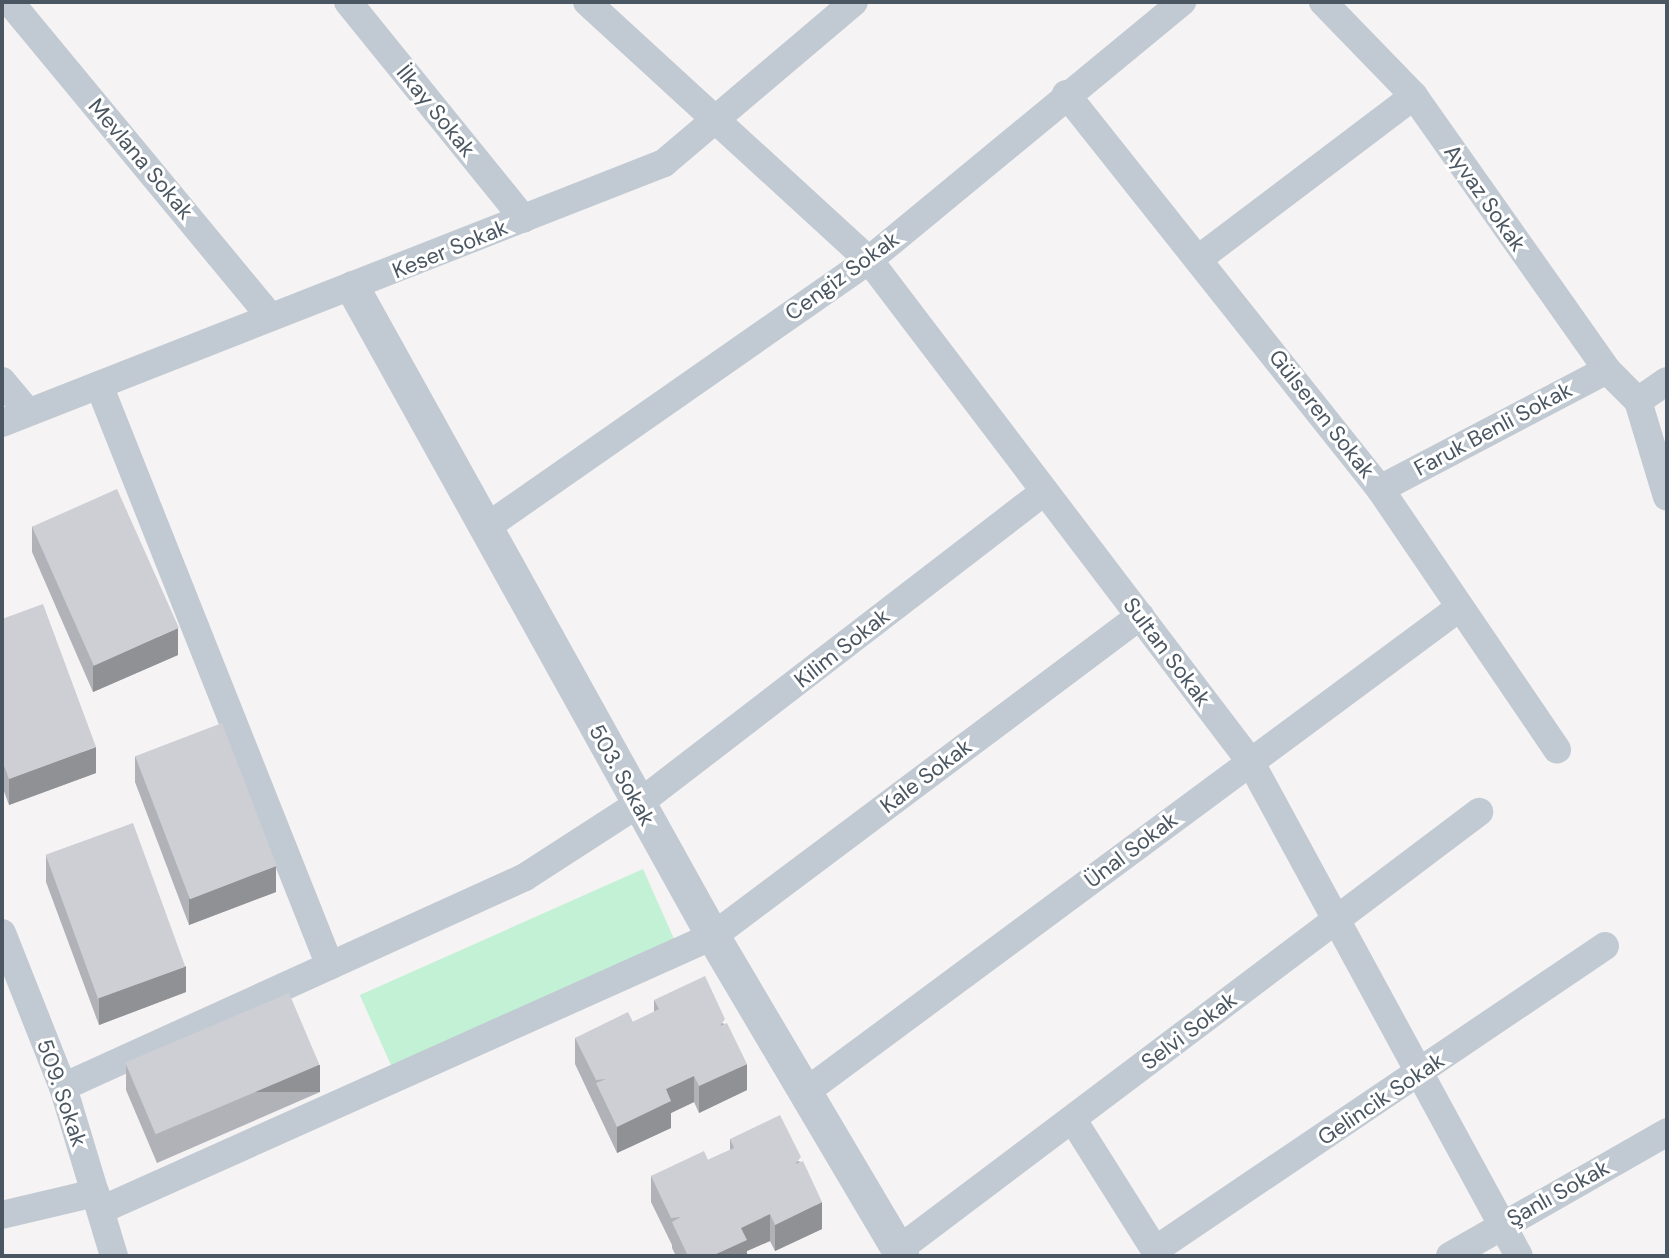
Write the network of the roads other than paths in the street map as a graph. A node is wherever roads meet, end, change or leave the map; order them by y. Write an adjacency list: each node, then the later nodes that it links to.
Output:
1 (10, 2): 14 (street, Mevlana Sokak)
2 (348, 2): 10 (street, İlkay Sokak)
3 (587, 2): 9 (street, Sultan Sokak)
4 (854, 2): 9 (street, Keser Sokak)
5 (1182, 2): 7 (street, Cengiz Sokak)
6 (1323, 2): 8 (street, Ayvaz Sokak)
7 (1066, 94): 11 (street, Gülseren Sokak); 12 (street, Cengiz Sokak)
8 (1414, 96): 11 (street); 15 (street, Ayvaz Sokak)
9 (711, 123): 10 (street, Keser Sokak); 12 (street, Sultan Sokak)
10 (524, 219): 13 (street, Keser Sokak)
11 (1201, 257): 21 (street, Gülseren Sokak)
12 (869, 260): 22 (street, Sultan Sokak); 24 (street, Cengiz Sokak)
13 (353, 288): 14 (street, Keser Sokak); 24 (street, 503. Sokak)
14 (271, 317): 18 (street, Keser Sokak)
15 (1607, 370): 19 (street, Ayvaz Sokak); 21 (street, Faruk Benli Sokak)
16 (2, 381): 20 (street)
17 (1667, 381): 19 (street)
18 (99, 385): 20 (street, Keser Sokak); 35 (street)
19 (1638, 401): 23 (street)
20 (15, 417)
21 (1380, 489): 25 (street, Gülseren Sokak)
22 (1045, 491): 26 (street, Sultan Sokak); 29 (street, Kilim Sokak)
23 (1667, 497)
24 (485, 528): 29 (street, 503. Sokak)
25 (1459, 608): 27 (street, Gülseren Sokak); 28 (street, Ünal Sokak)
26 (1140, 616): 28 (street, Sultan Sokak); 33 (street, Kale Sokak)
27 (1557, 749)
28 (1250, 761): 31 (street, Sultan Sokak); 39 (street, Ünal Sokak)
29 (638, 804): 33 (street, 503. Sokak); 35 (street, Kilim Sokak)
30 (1479, 812): 31 (street, Selvi Sokak)
31 (1336, 919): 37 (street, Sultan Sokak); 40 (street, Selvi Sokak)
32 (2, 933): 36 (street, 509. Sokak)
33 (713, 936): 39 (street, 503. Sokak); 42 (street, Kale Sokak)
34 (1605, 946): 37 (street, Gelincik Sokak)
35 (330, 966): 38 (street, Kilim Sokak)
36 (11, 983): 38 (street, 509. Sokak)
37 (1419, 1073): 40 (street, Gelincik Sokak); 44 (street, Sultan Sokak)
38 (63, 1087): 42 (street, 509. Sokak)
39 (804, 1093): 45 (street, 503. Sokak)
40 (1073, 1120): 45 (street, Selvi Sokak)
41 (1667, 1132): 44 (street, Şanlı Sokak)
42 (98, 1202): 43 (street, Kale Sokak); 46 (street, 509. Sokak)
43 (2, 1215)
44 (1502, 1224): 47 (street, Şanlı Sokak); 48 (street, Sultan Sokak)
45 (900, 1253)
46 (114, 1256)
47 (1450, 1256)
48 (1519, 1256)

